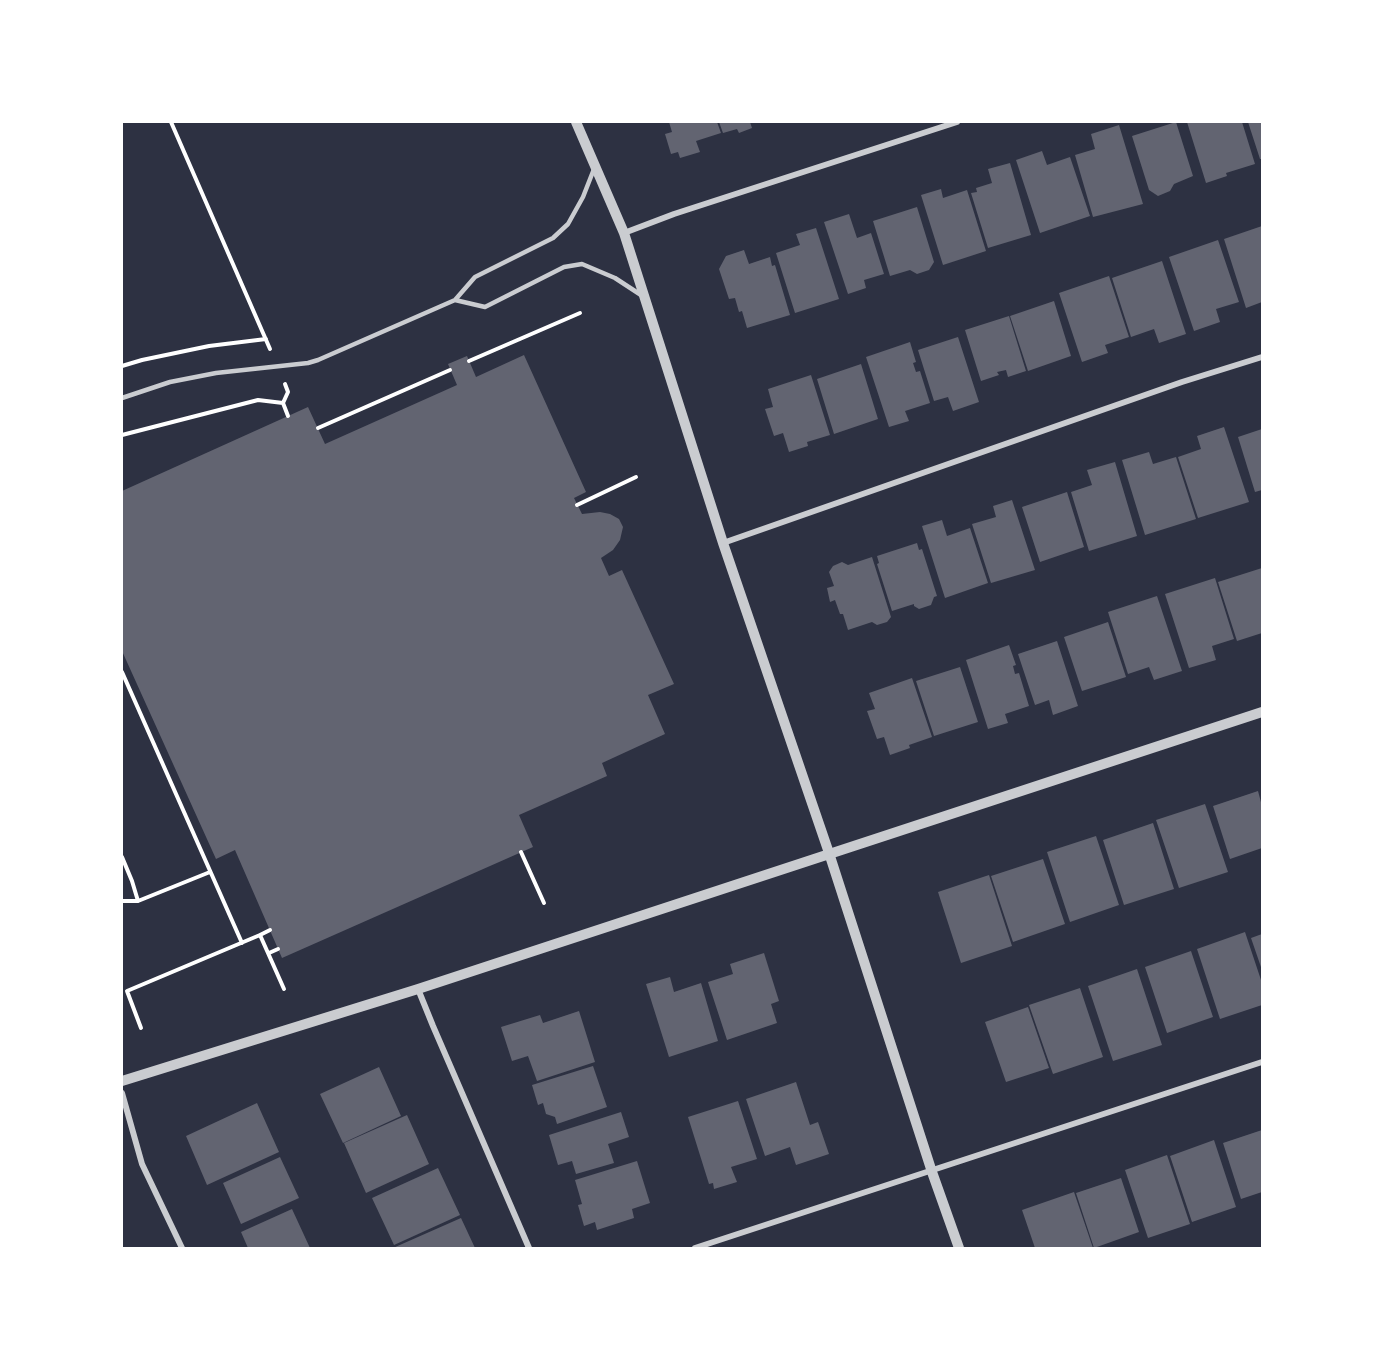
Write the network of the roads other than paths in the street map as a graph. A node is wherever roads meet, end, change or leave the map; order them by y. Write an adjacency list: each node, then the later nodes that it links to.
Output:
1 (576, 122): 3 (street)
2 (957, 122): 4 (street)
3 (596, 165): 4 (street); 6 (lane)
4 (624, 232): 5 (street)
5 (645, 299): 6 (lane); 9 (street)
6 (455, 300): 8 (lane)
7 (1263, 357): 9 (street)
8 (122, 398)
9 (723, 543): 11 (street)
10 (1263, 712): 11 (street)
11 (829, 853): 12 (street); 16 (street)
12 (418, 989): 14 (street); 18 (street)
13 (1263, 1062): 16 (street)
14 (122, 1081)
15 (122, 1093): 17 (street)
16 (932, 1172): 19 (street); 20 (street)
17 (182, 1248)
18 (530, 1248)
19 (695, 1248)
20 (959, 1248)

